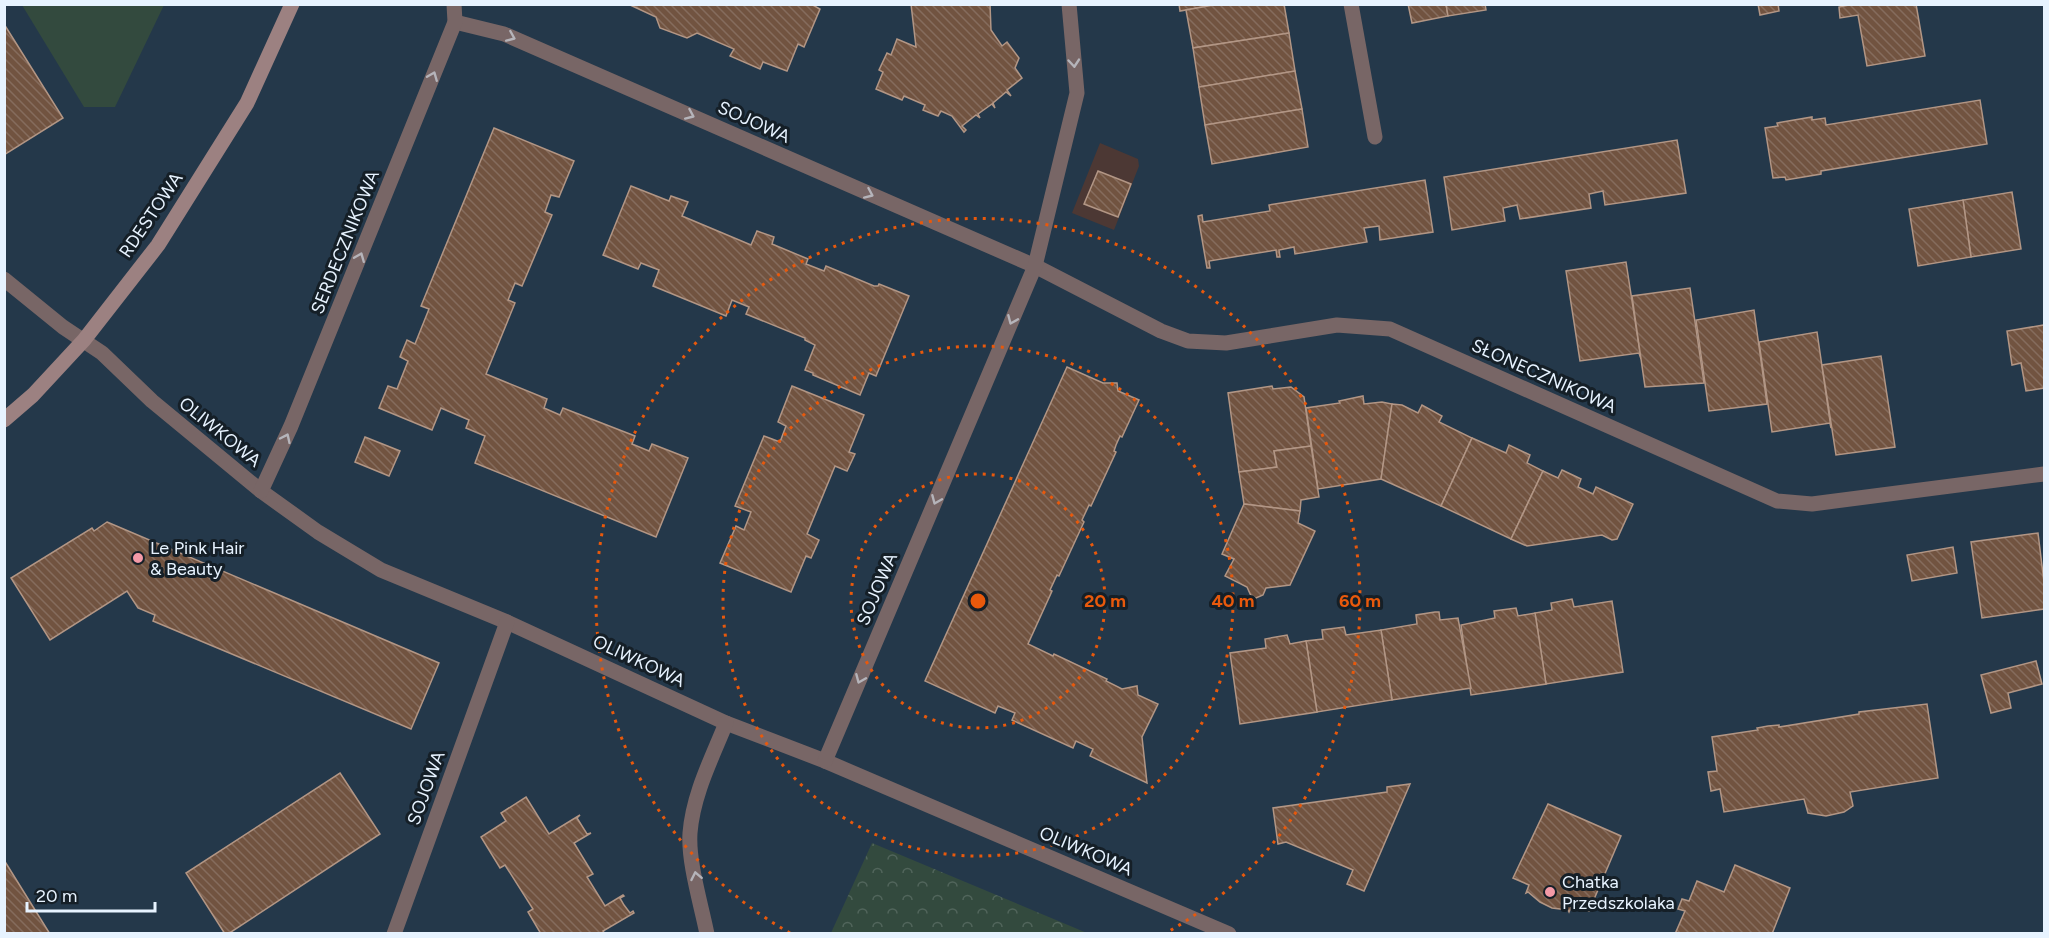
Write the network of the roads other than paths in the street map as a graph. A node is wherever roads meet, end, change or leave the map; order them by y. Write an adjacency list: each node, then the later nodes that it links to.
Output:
1 (292, 4): 9 (street, RDESTOWA)
2 (454, 4): 5 (street, SERDECZNIKOWA)
3 (1068, 4): 7 (street, SOJOWA, one-way to 7)
4 (1351, 4): 6 (street)
5 (455, 22): 7 (street, SOJOWA, one-way to 7); 12 (street, SERDECZNIKOWA, one-way to 5)
6 (1375, 137)
7 (1035, 266): 11 (street, SŁONECZNIKOWA); 15 (street, SOJOWA, one-way to 15)
8 (4, 279): 9 (street, OLIWKOWA)
9 (84, 340): 10 (street, RDESTOWA); 12 (street, OLIWKOWA)
10 (4, 420)
11 (2044, 474)
12 (261, 491): 13 (street, OLIWKOWA)
13 (507, 622): 14 (street, OLIWKOWA); 16 (street, SOJOWA)
14 (726, 723): 15 (street, OLIWKOWA); 17 (street, one-way to 14)
15 (825, 761): 18 (street, OLIWKOWA)
16 (394, 933)
17 (707, 933)
18 (1229, 933)

